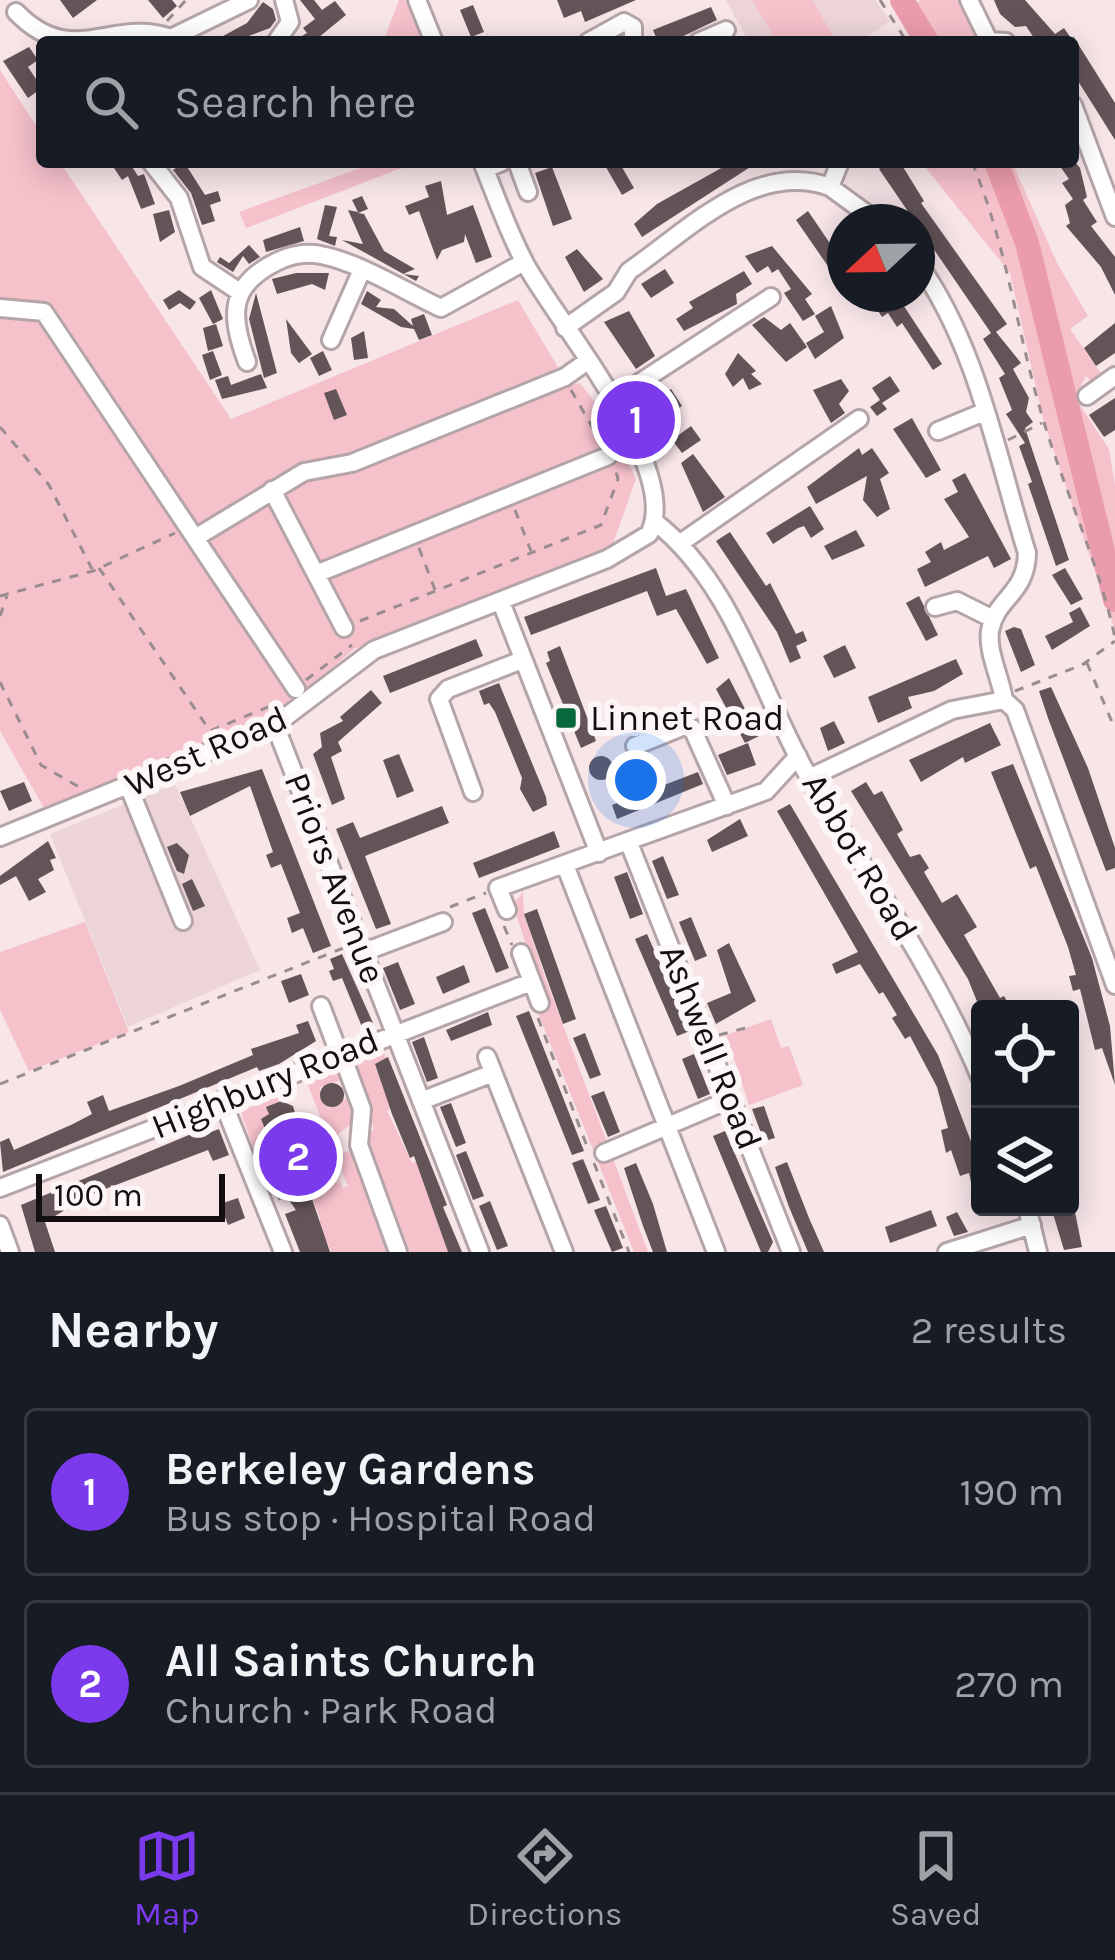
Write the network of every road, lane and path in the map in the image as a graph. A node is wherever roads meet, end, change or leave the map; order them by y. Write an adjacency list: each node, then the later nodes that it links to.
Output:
1 (186, 0): 9 (path)
2 (249, 0): 9 (street)
3 (284, 0): 12 (street)
4 (417, 0): 13 (street)
5 (880, 0): 17 (path)
6 (969, 0): 18 (street)
7 (13, 9): 10 (street)
8 (726, 30): 16 (street)
9 (154, 32): 11 (street)
10 (43, 36)
11 (131, 36)
12 (280, 36)
13 (432, 36)
14 (587, 36): 15 (street)
15 (633, 36)
16 (712, 36)
17 (904, 36)
18 (986, 36)
19 (1079, 121): 28 (street)
20 (156, 168): 32 (street)
21 (491, 168): 29 (street)
22 (519, 168): 26 (street)
23 (838, 168): 25 (street)
24 (974, 168): 45 (path)
25 (830, 187): 27 (street); 35 (street)
26 (528, 192)
27 (853, 204)
28 (1114, 214)
29 (524, 262): 30 (street); 35 (street)
30 (361, 272): 32 (street); 36 (street)
31 (935, 287): 43 (street)
32 (238, 291): 37 (street)
33 (771, 297): 42 (street)
34 (0, 308): 53 (street)
35 (565, 328): 38 (street)
36 (331, 340)
37 (238, 354)
38 (586, 362): 40 (street); 42 (street)
39 (1115, 376): 41 (street)
40 (565, 377): 49 (path); 50 (street)
41 (1087, 396)
42 (613, 400): 52 (street)
43 (984, 412): 47 (street); 48 (street)
44 (859, 419): 55 (street)
45 (1044, 422): 48 (path); 66 (path)
46 (0, 427): 57 (path)
47 (938, 431)
48 (994, 446): 64 (street)
49 (608, 456): 51 (street); 56 (path)
50 (272, 490): 53 (street); 58 (street)
51 (509, 496): 54 (street); 56 (path)
52 (655, 522): 55 (street, Abbot Road); 61 (street, West Road)
53 (191, 533): 57 (path); 71 (street)
54 (413, 534): 58 (street); 59 (path)
55 (679, 544): 77 (street, Abbot Road)
56 (532, 553): 59 (path)
57 (96, 569): 60 (path); 75 (path)
58 (316, 574): 65 (street)
59 (436, 591): 65 (path)
60 (3, 596): 63 (path)
61 (501, 602): 67 (street, West Road); 68 (street)
62 (935, 607): 64 (street)
63 (0, 616)
64 (993, 619): 72 (street)
65 (344, 628): 67 (path)
66 (1115, 639): 69 (path)
67 (359, 660): 73 (street, West Road)
68 (522, 660): 81 (street); 85 (street)
69 (1086, 662): 72 (path); 74 (path)
70 (0, 682): 80 (path)
71 (296, 689)
72 (1004, 700): 78 (street); 93 (street)
73 (275, 725): 79 (street, West Road); 90 (street, Priors Avenue)
74 (1115, 729)
75 (211, 731)
76 (635, 746): 82 (street)
77 (799, 756): 78 (street, Abbot Road); 82 (street)
78 (809, 778): 100 (street, Abbot Road)
79 (128, 785): 83 (street, West Road); 88 (street)
80 (86, 791)
81 (473, 792)
82 (727, 806): 84 (street)
83 (0, 837)
84 (629, 843): 85 (street); 102 (street, Ashwell Road)
85 (598, 853): 86 (street)
86 (565, 865): 87 (street); 105 (street)
87 (508, 910): 91 (path)
88 (183, 922)
89 (442, 922): 90 (street)
90 (362, 947): 97 (street, Priors Avenue); 101 (path)
91 (520, 952): 92 (street)
92 (531, 982): 94 (street); 97 (street, Highbury Road)
93 (1115, 985)
94 (540, 1003): 118 (path)
95 (321, 1006): 99 (street)
96 (748, 1027): 98 (path)
97 (395, 1032): 99 (street, Highbury Road); 104 (street)
98 (717, 1036)
99 (341, 1056): 103 (street, Highbury Road); 115 (street)
100 (971, 1056)
101 (0, 1084)
102 (731, 1099): 105 (street); 120 (street, Ashwell Road)
103 (223, 1100): 108 (street); 109 (street, Highbury Road)
104 (421, 1101): 116 (street); 117 (street)
105 (665, 1127): 106 (street); 119 (street)
106 (604, 1154)
107 (285, 1169): 108 (path)
108 (263, 1179): 110 (path); 114 (street)
109 (0, 1188)
110 (280, 1200)
111 (1030, 1216): 121 (street); 122 (street)
112 (0, 1225): 113 (street)
113 (10, 1252)
114 (283, 1252)
115 (398, 1252)
116 (480, 1252)
117 (564, 1252)
118 (629, 1252)
119 (716, 1252)
120 (791, 1252)
121 (947, 1252)
122 (1038, 1252)

